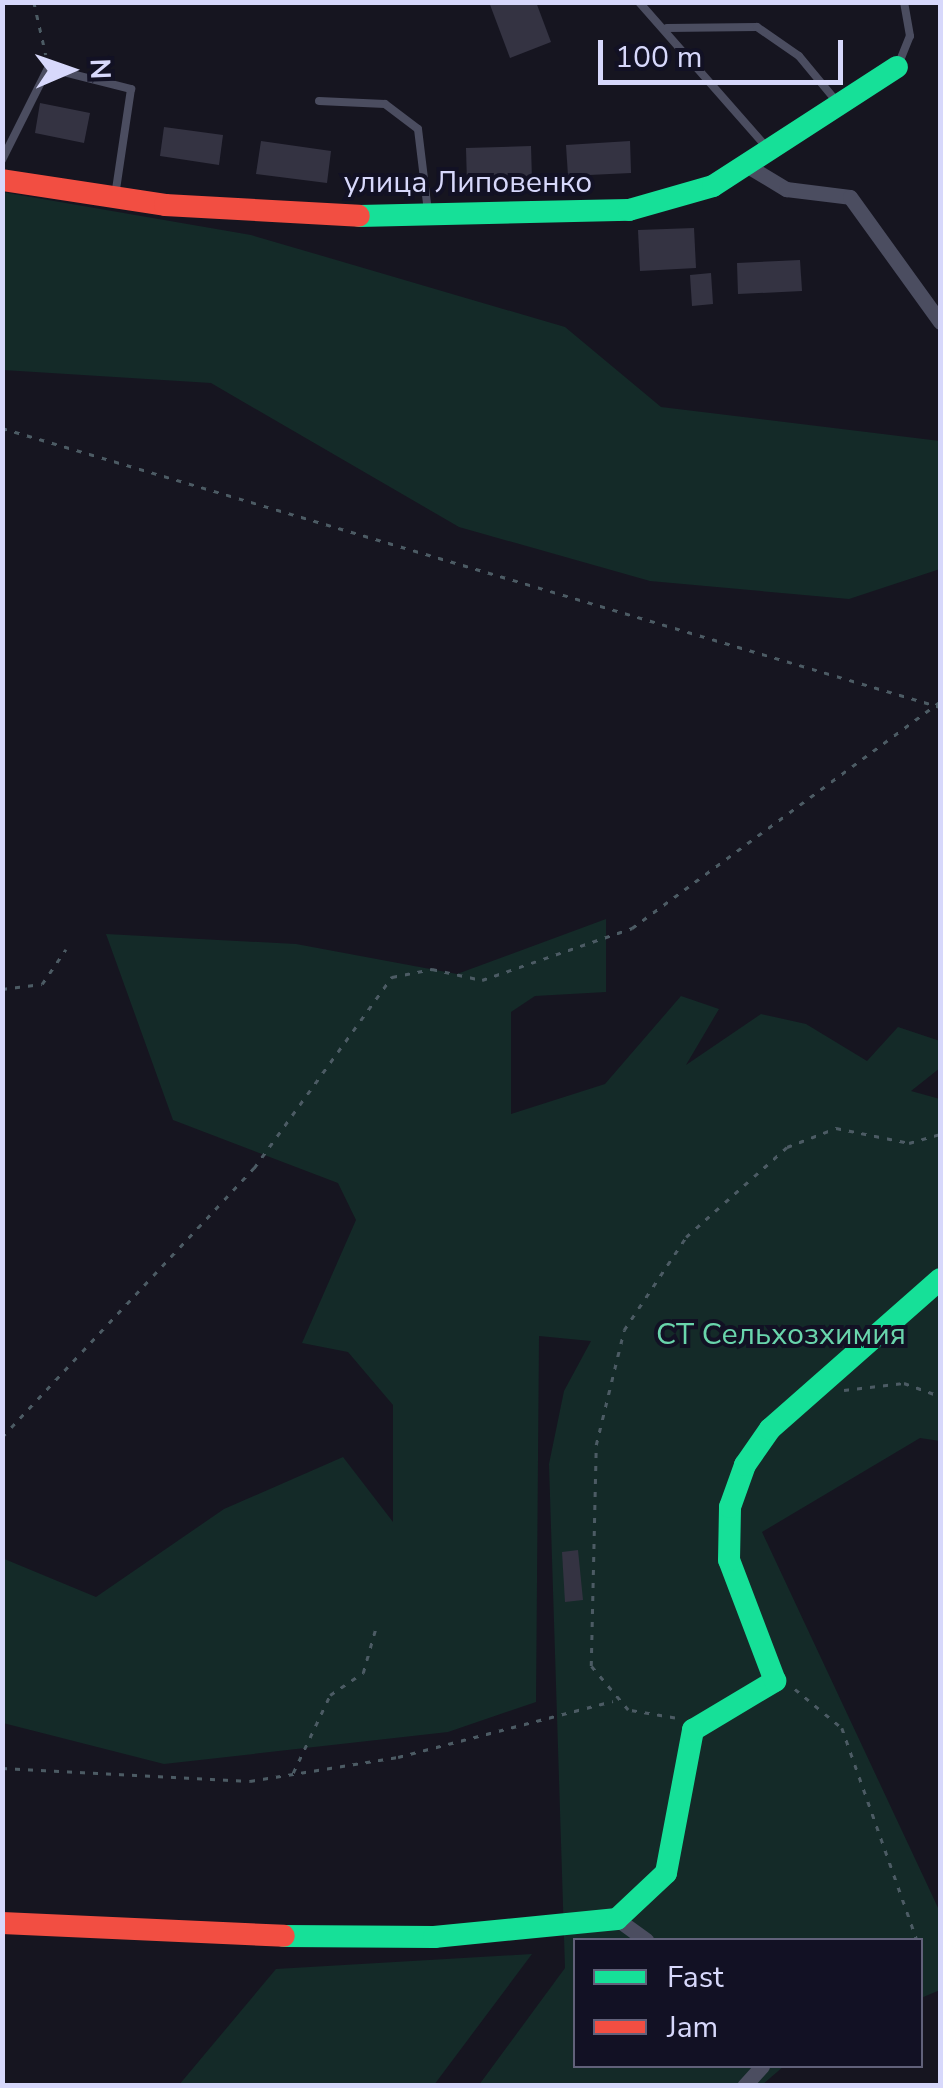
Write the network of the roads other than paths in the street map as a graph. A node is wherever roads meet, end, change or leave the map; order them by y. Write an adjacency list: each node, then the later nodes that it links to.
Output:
1 (639, 2): 3 (lane)
2 (904, 2): 4 (lane)
3 (667, 28): 6 (lane); 7 (lane)
4 (897, 67): 6 (street, улица Липовенко)
5 (319, 100): 12 (lane)
6 (840, 106): 7 (street, улица Липовенко)
7 (769, 150): 9 (street, улица Липовенко)
8 (2, 160): 11 (lane)
9 (746, 164): 12 (street, улица Липовенко); 13 (street)
10 (2, 180): 11 (street, улица Липовенко)
11 (115, 198): 12 (street, улица Липовенко)
12 (428, 217)
13 (940, 322)
14 (940, 1279): 15 (street)
15 (617, 1919): 16 (street); 17 (street)
16 (2, 1923)
17 (643, 1938)

